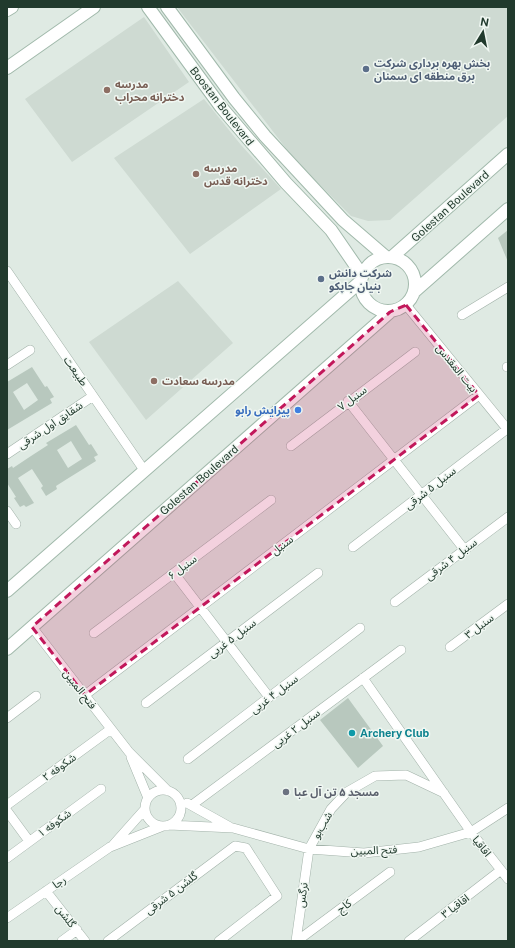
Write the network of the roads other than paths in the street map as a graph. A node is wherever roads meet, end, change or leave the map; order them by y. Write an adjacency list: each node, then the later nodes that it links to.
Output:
1 (12, 7): 5 (main road)
2 (94, 7): 6 (main road)
3 (148, 7): 11 (main road, Boostan Boulevard)
4 (167, 7): 9 (main road, Boostan Boulevard)
5 (7, 10)
6 (7, 68)
7 (508, 154): 9 (main road, Golestan Boulevard)
8 (508, 209): 13 (main road)
9 (389, 257): 11 (main road); 13 (main road)
10 (9, 277): 21 (street, طبیعت)
11 (362, 278): 15 (main road); 27 (main road)
12 (508, 287): 16 (street)
13 (415, 291): 14 (main road)
14 (406, 305): 15 (main road); 20 (street, بیت المقدس)
15 (390, 312): 41 (main road, Golestan Boulevard)
16 (462, 315)
17 (30, 350): 19 (street)
18 (415, 352): 22 (street, سنبل ۷)
19 (7, 365)
20 (479, 395): 23 (street, بیت المقدس); 26 (street, سنبل)
21 (93, 396): 25 (street, شقایق اول شرقی); 27 (street, طبیعت)
22 (348, 401): 24 (street, سنبل ۷); 26 (street)
23 (506, 425): 28 (street, سنبل ۵ شرقی)
24 (291, 446)
25 (7, 454)
26 (394, 460): 28 (street); 39 (street, سنبل)
27 (144, 470): 37 (main road)
28 (421, 494): 33 (street, سنبل ۵ شرقی); 34 (street)
29 (271, 500): 35 (street, سنبل ۶)
30 (7, 511): 32 (street)
31 (508, 517): 34 (street, سنبل ۴ شرقی)
32 (16, 524)
33 (353, 546)
34 (464, 549): 38 (street, سنبل ۴ شرقی)
35 (174, 573): 39 (street); 43 (street, سنبل ۶)
36 (318, 573): 44 (street, سنبل ۵ غربی)
37 (7, 591)
38 (395, 602)
39 (200, 608): 44 (street); 50 (street, سنبل)
40 (507, 608): 45 (street, سنبل ۳)
41 (32, 627): 46 (main road, Golestan Boulevard); 50 (street, فتح المبین)
42 (360, 628): 51 (street, سنبل ۴ غربی)
43 (94, 633)
44 (227, 642): 51 (street); 52 (street, سنبل ۵ غربی)
45 (450, 647)
46 (7, 649)
47 (401, 650): 48 (street, سنبل ۲ غربی)
48 (363, 678): 59 (street, اقاقیا); 63 (street, سنبل ۲ غربی)
49 (36, 696): 53 (street)
50 (85, 696): 54 (street, فتح المبین)
51 (269, 697): 56 (street, سنبل ۴ غربی)
52 (146, 704)
53 (7, 718)
54 (111, 729): 55 (street, فتح المبین); 62 (street, شکوفه ۲)
55 (129, 752): 58 (street); 60 (street)
56 (188, 759)
57 (101, 789): 70 (street, شکوفه ۱)
58 (168, 791): 60 (street); 61 (street)
59 (444, 793): 69 (street, اقاقیا); 72 (street, شب‌بو)
60 (148, 798): 65 (street)
61 (177, 798): 63 (street); 67 (street)
62 (7, 805)
63 (192, 805): 68 (street)
64 (508, 808): 69 (street, فتح المبین)
65 (145, 809): 67 (street); 71 (street)
66 (7, 811): 70 (street)
67 (166, 826): 68 (street); 71 (street)
68 (233, 828): 72 (street, فتح المبین)
69 (471, 832): 72 (street, فتح المبین); 74 (street, اقاقیا)
70 (29, 842): 73 (street, شکوفه ۱)
71 (110, 847): 77 (street, رجا)
72 (309, 849): 84 (street, نرگس)
73 (7, 858)
74 (501, 870): 76 (street, اقاقیا); 85 (street, اقاقیا ۳)
75 (390, 872): 84 (street, کاج)
76 (508, 880)
77 (46, 891): 78 (street, رجا); 79 (street, گلشن)
78 (7, 918)
79 (76, 930): 80 (street); 81 (street, گلشن)
80 (62, 941)
81 (85, 941)
82 (108, 941): 83 (street, گلشن ۵ شرقی)
83 (219, 941)
84 (296, 941)
85 (409, 941)

